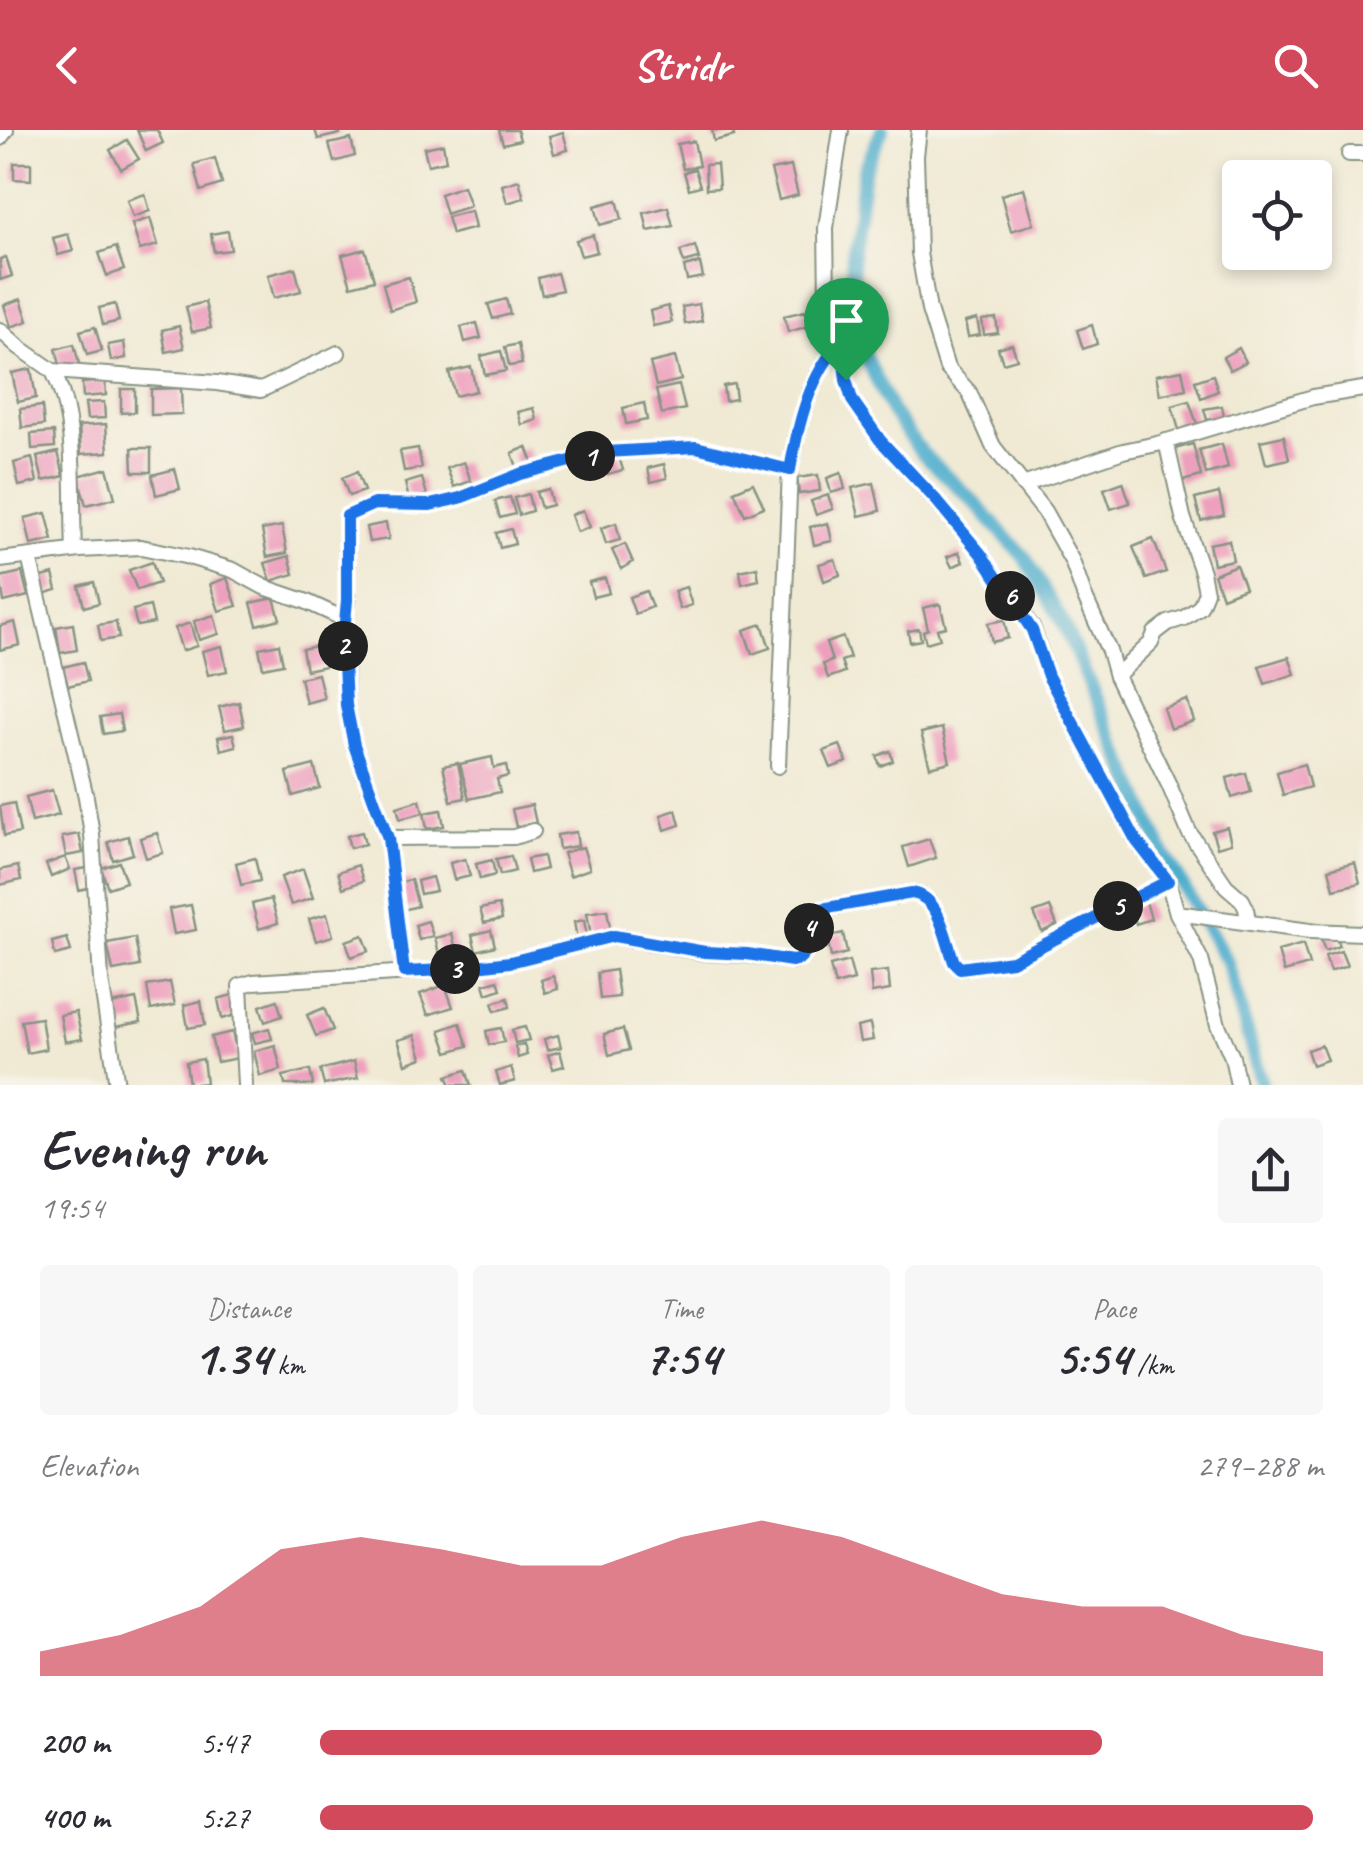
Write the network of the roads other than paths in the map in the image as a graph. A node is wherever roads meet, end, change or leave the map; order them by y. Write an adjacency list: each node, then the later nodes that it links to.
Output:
1 (6, 130): 4 (street)
2 (841, 130): 6 (street)
3 (920, 130): 12 (street)
4 (0, 138)
5 (0, 330): 8 (street)
6 (842, 341): 11 (street); 21 (street)
7 (338, 353): 8 (street)
8 (53, 371): 13 (street)
9 (1363, 389): 10 (street)
10 (1166, 441): 12 (street); 17 (street)
11 (790, 470): 16 (street); 18 (street)
12 (1023, 484): 17 (street)
13 (74, 550): 14 (street); 16 (street)
14 (29, 557): 15 (street); 26 (street)
15 (0, 560)
16 (344, 619): 20 (street)
17 (1116, 676): 23 (street)
18 (778, 766)
19 (533, 831): 20 (street)
20 (388, 838): 25 (street)
21 (1168, 881): 22 (street); 25 (street)
22 (1177, 913): 23 (street); 28 (street)
23 (1241, 921): 24 (street)
24 (1363, 934)
25 (404, 972): 27 (street)
26 (118, 1085)
27 (245, 1085)
28 (1238, 1085)

